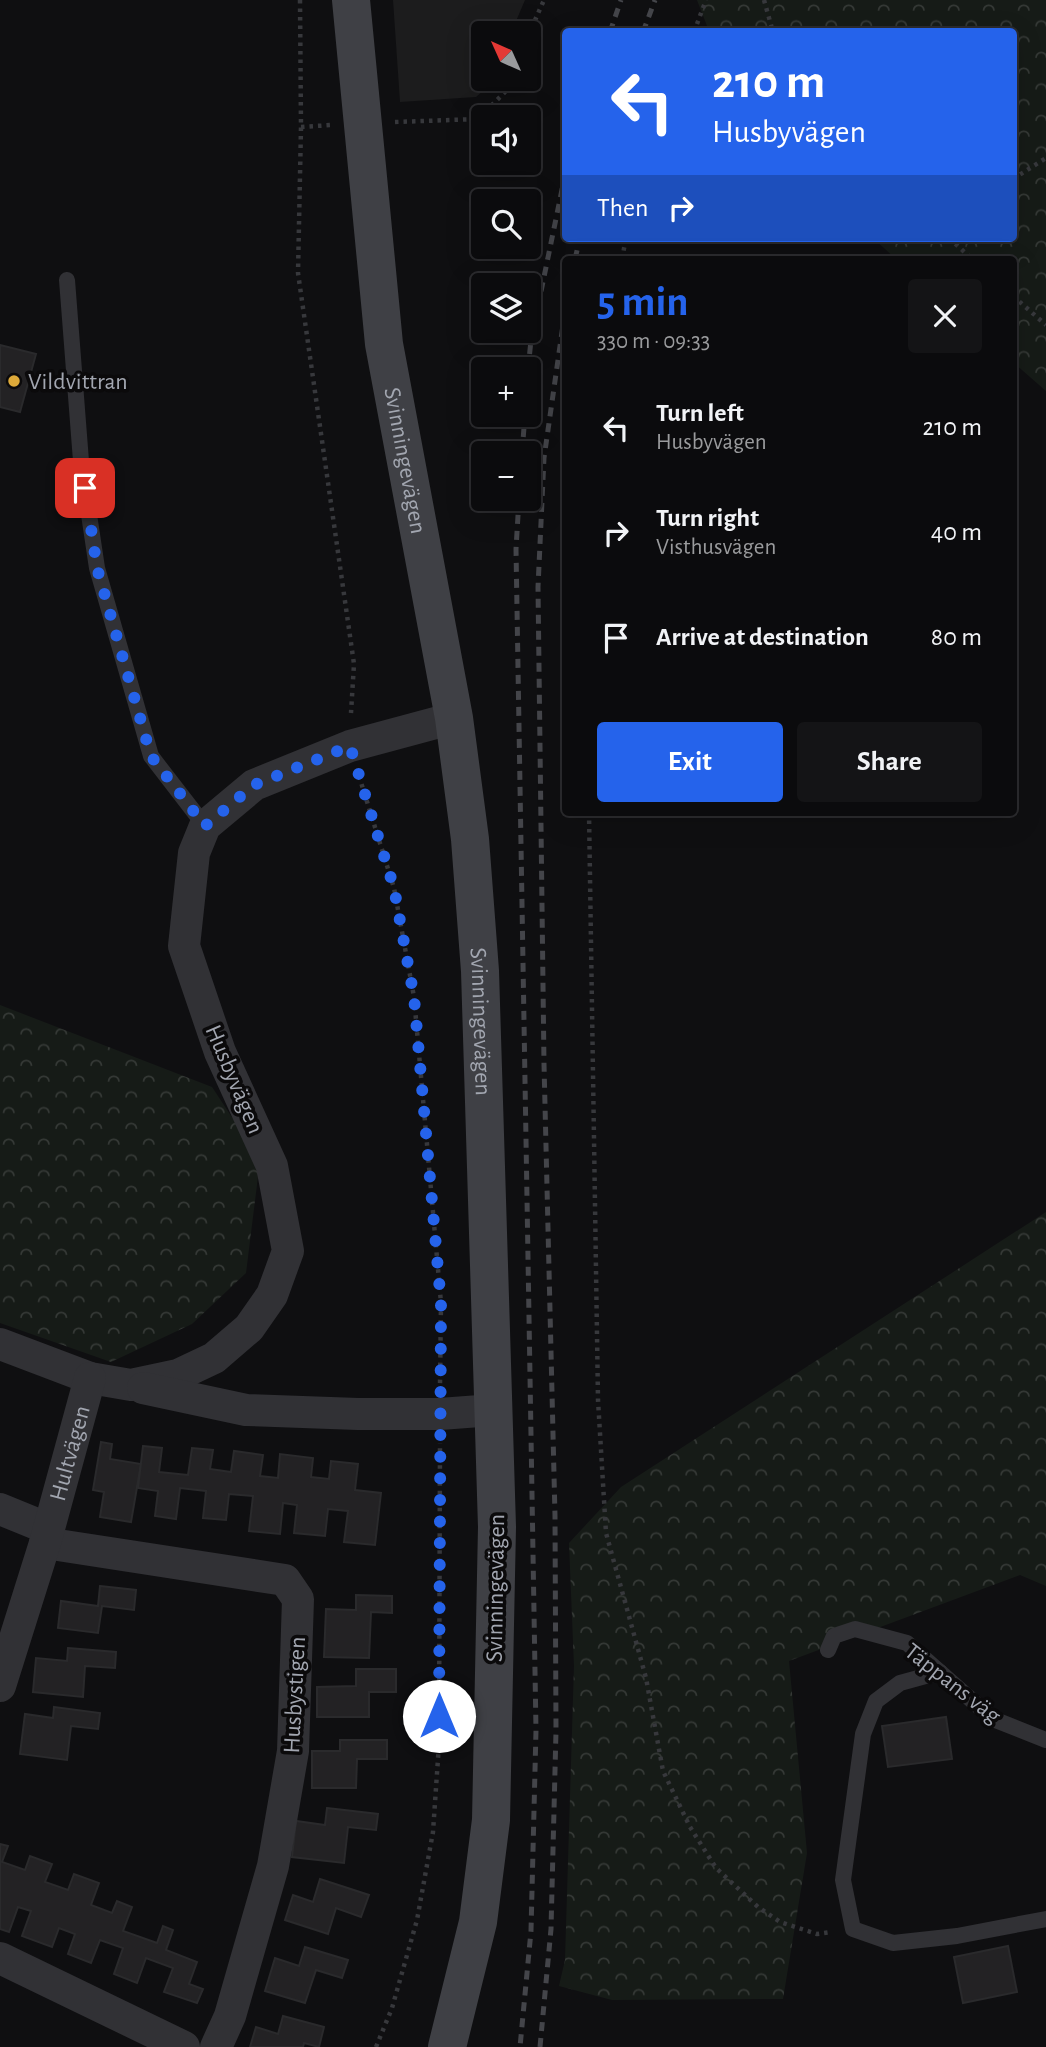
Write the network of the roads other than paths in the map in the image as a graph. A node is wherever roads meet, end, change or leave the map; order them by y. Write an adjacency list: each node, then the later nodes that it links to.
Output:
1 (351, 0): 3 (main road, Svinningevägen)
2 (67, 280): 4 (lane)
3 (454, 718): 4 (street); 8 (main road, Svinningevägen)
4 (205, 826): 7 (street, Husbyvägen)
5 (0, 1344): 6 (street, Husbyvägen)
6 (90, 1378): 7 (street, Husbyvägen); 10 (street, Hultvägen)
7 (131, 1385): 8 (street)
8 (493, 1410): 19 (main road, Svinningevägen)
9 (0, 1509): 10 (street, Hultvägen)
10 (47, 1536): 13 (street, Hultvägen); 18 (street, Husbystigen)
11 (828, 1650): 12 (lane, Täppans väg)
12 (940, 1672): 14 (lane, Täppans väg); 15 (lane)
13 (0, 1686)
14 (1046, 1740)
15 (1046, 1919)
16 (0, 1958): 17 (street)
17 (184, 2047)
18 (216, 2047)
19 (447, 2047)

